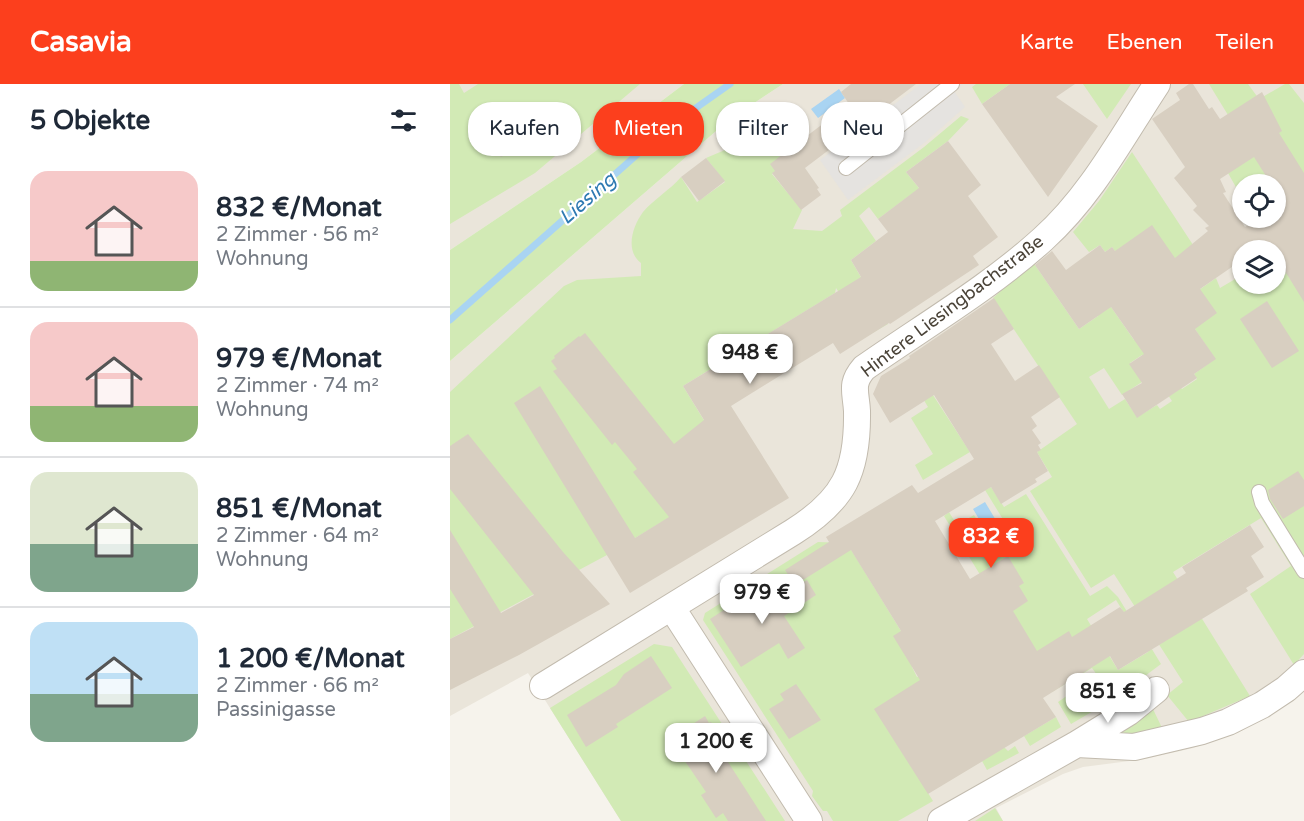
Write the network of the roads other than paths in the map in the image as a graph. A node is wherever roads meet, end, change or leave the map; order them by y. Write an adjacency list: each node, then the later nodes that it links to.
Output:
1 (952, 84): 3 (lane)
2 (1157, 84): 6 (street, Hintere Liesingbachstraße)
3 (846, 168)
4 (1259, 492): 5 (lane)
5 (1304, 571)
6 (672, 608): 8 (street, Hintere Liesingbachstraße); 11 (street)
7 (1304, 673): 10 (street)
8 (543, 686)
9 (1156, 690): 10 (street)
10 (1077, 744): 12 (street)
11 (809, 821)
12 (941, 821)

